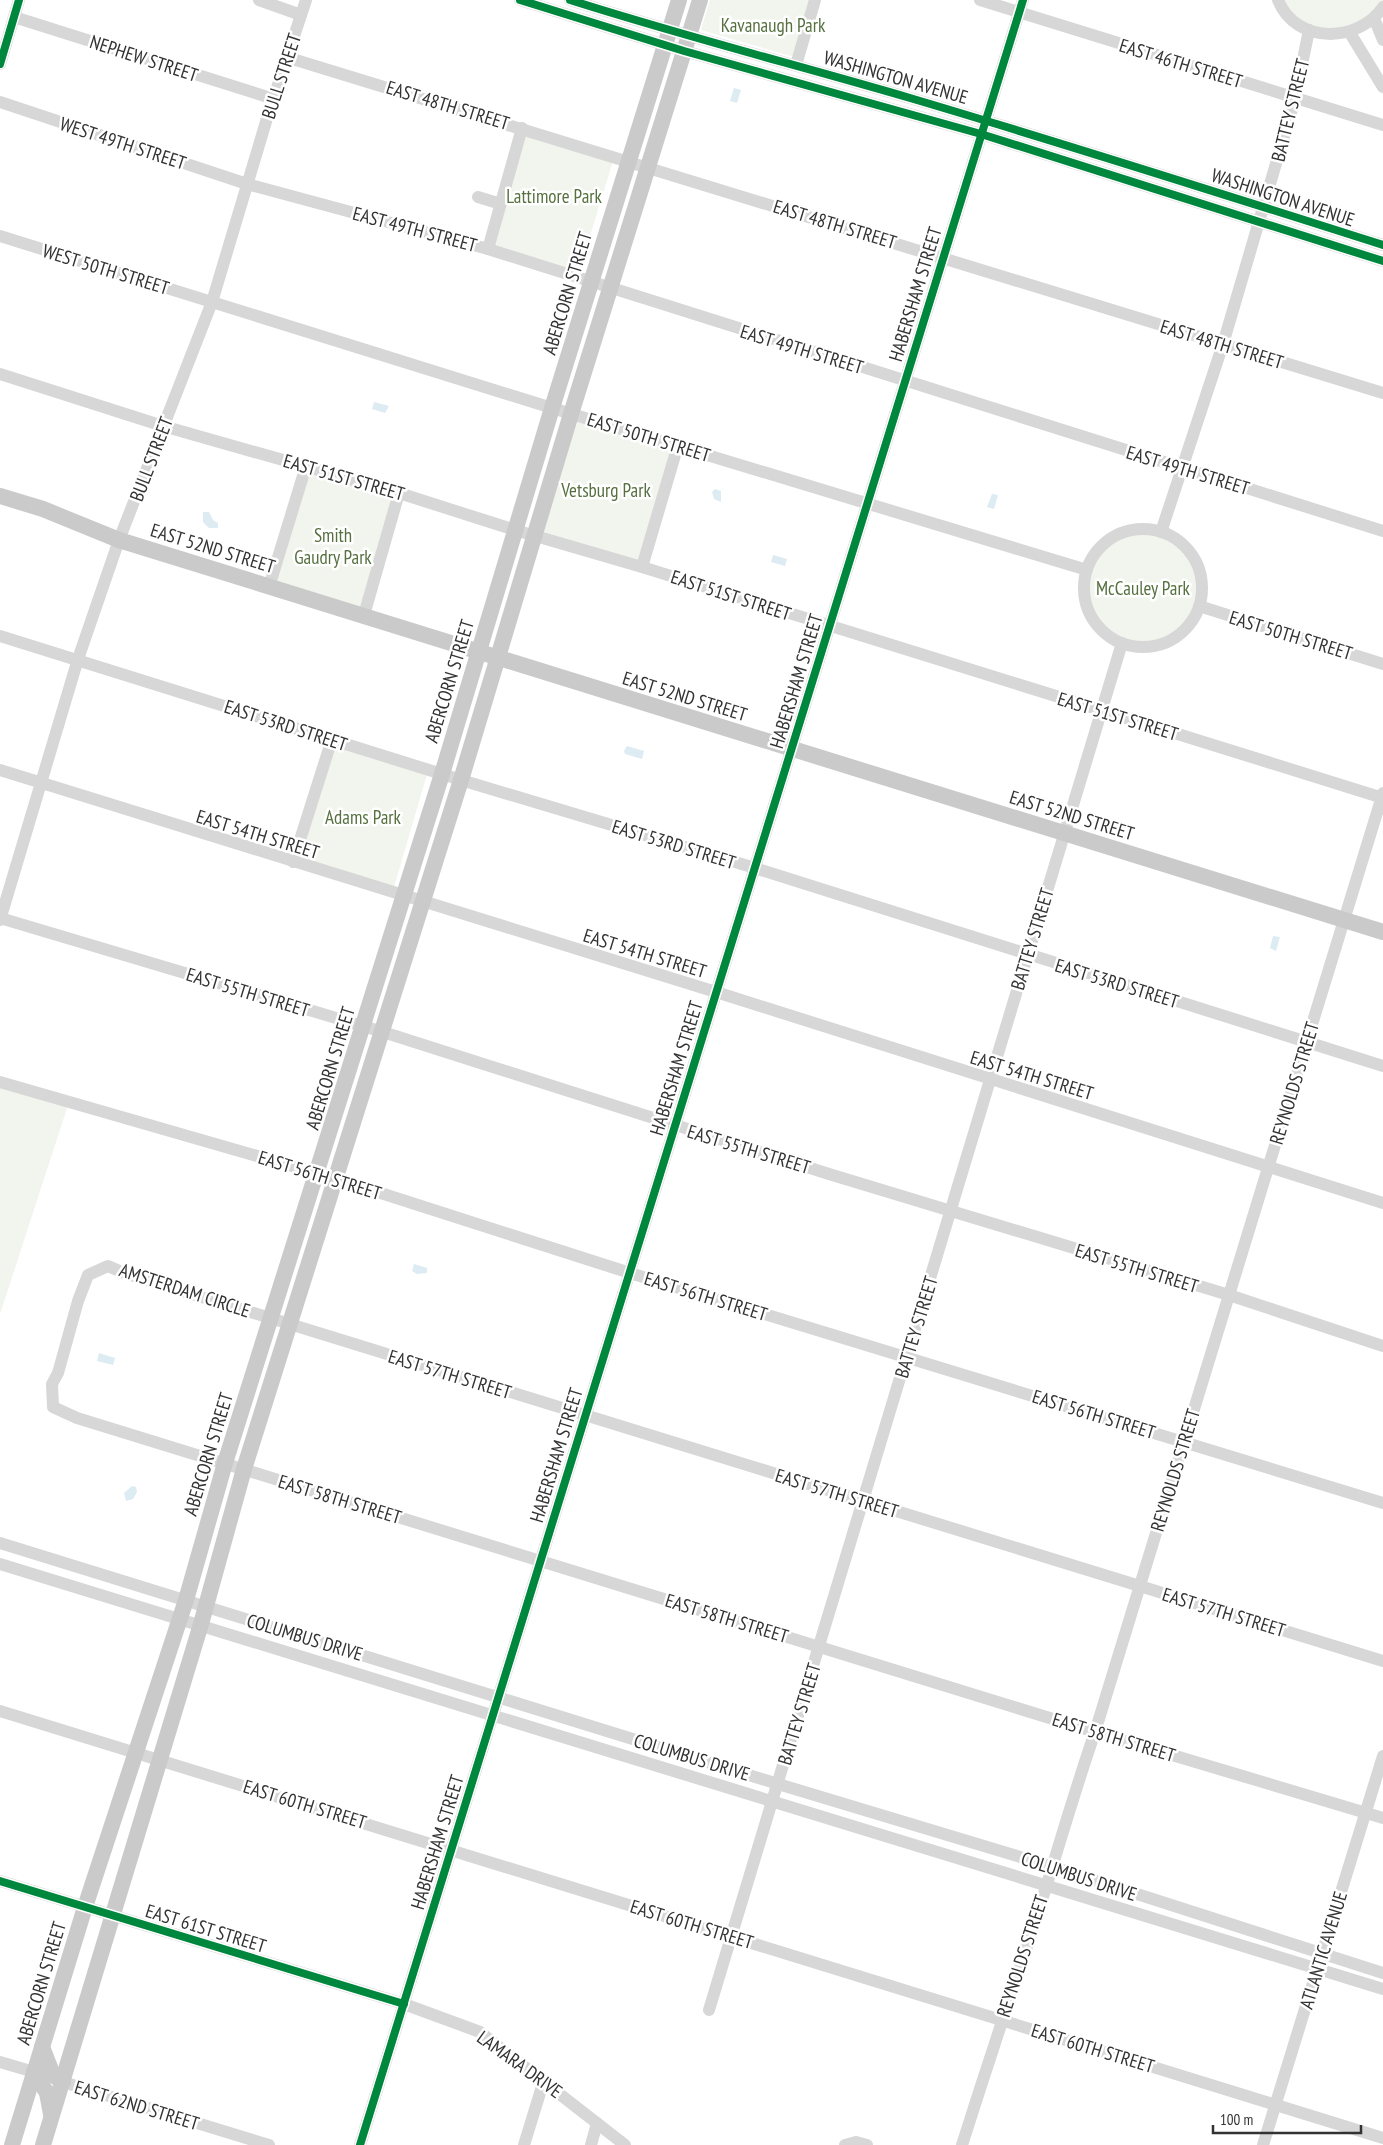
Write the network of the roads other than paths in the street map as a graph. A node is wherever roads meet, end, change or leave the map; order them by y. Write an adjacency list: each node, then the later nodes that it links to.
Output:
1 (19, 0): 15 (street)
2 (260, 0): 14 (street)
3 (306, 0): 14 (street, BULL STREET)
4 (520, 0): 19 (street, WASHINGTON AVENUE)
5 (570, 0): 19 (street, WASHINGTON AVENUE)
6 (678, 0): 19 (main road, ABERCORN STREET)
7 (700, 0): 21 (main road, ABERCORN STREET)
8 (816, 0): 24 (street)
9 (980, 0): 13 (street, EAST 46TH STREET)
10 (1023, 0): 13 (street, HABERSHAM STREET)
11 (1278, 0): 17 (street)
12 (1383, 6): 16 (street)
13 (1019, 13): 27 (street, EAST 46TH STREET); 29 (street, HABERSHAM STREET)
14 (301, 14): 22 (street, BULL STREET)
15 (14, 17): 23 (street); 26 (street, NEPHEW STREET)
16 (1374, 18): 18 (street); 20 (street)
17 (1309, 30): 18 (street); 27 (street, BATTEY STREET)
18 (1350, 33): 25 (street)
19 (667, 38): 21 (street, WASHINGTON AVENUE); 33 (main road, ABERCORN STREET)
20 (1383, 40)
21 (686, 44): 24 (street, WASHINGTON AVENUE); 32 (street, WASHINGTON AVENUE); 34 (main road, ABERCORN STREET)
22 (286, 57): 26 (street, BULL STREET); 31 (street, EAST 48TH STREET)
23 (0, 64)
24 (796, 65): 29 (street, WASHINGTON AVENUE)
25 (1383, 87)
26 (274, 99): 35 (street, BULL STREET)
27 (1295, 99): 30 (street, EAST 46TH STREET); 38 (street, BATTEY STREET)
28 (0, 102): 35 (street, WEST 49TH STREET)
29 (986, 120): 32 (street, HABERSHAM STREET); 38 (street, WASHINGTON AVENUE)
30 (1383, 125)
31 (522, 128): 33 (street, EAST 48TH STREET); 37 (street)
32 (981, 134): 39 (street, WASHINGTON AVENUE); 43 (street, HABERSHAM STREET)
33 (628, 161): 34 (street, EAST 48TH STREET); 45 (main road, ABERCORN STREET)
34 (648, 167): 43 (street, EAST 48TH STREET); 46 (main road, ABERCORN STREET)
35 (247, 184): 42 (street, EAST 49TH STREET); 47 (street, BULL STREET)
36 (478, 197): 37 (street)
37 (501, 204): 42 (street)
38 (1263, 207): 39 (street, BATTEY STREET); 41 (street, WASHINGTON AVENUE)
39 (1259, 221): 44 (street, WASHINGTON AVENUE); 48 (street, BATTEY STREET)
40 (0, 236): 47 (street, WEST 50TH STREET)
41 (1383, 245)
42 (488, 249): 45 (street, EAST 49TH STREET)
43 (943, 258): 48 (street, EAST 48TH STREET); 50 (street, HABERSHAM STREET)
44 (1383, 261)
45 (591, 283): 46 (street, EAST 49TH STREET); 52 (main road, ABERCORN STREET)
46 (610, 289): 50 (street, EAST 49TH STREET); 53 (main road, ABERCORN STREET)
47 (212, 302): 52 (street, EAST 50TH STREET); 54 (street, BULL STREET)
48 (1223, 344): 51 (street, EAST 48TH STREET); 57 (street, BATTEY STREET)
49 (0, 374): 54 (street, EAST 51ST STREET)
50 (905, 381): 57 (street, EAST 49TH STREET); 60 (street, HABERSHAM STREET)
51 (1383, 393)
52 (552, 408): 53 (street, EAST 50TH STREET); 61 (main road, ABERCORN STREET)
53 (571, 414): 55 (street, EAST 50TH STREET); 64 (main road, ABERCORN STREET)
54 (163, 426): 56 (street, EAST 51ST STREET); 65 (street, BULL STREET)
55 (678, 445): 60 (street, EAST 50TH STREET); 66 (street)
56 (306, 466): 58 (street, EAST 51ST STREET); 68 (street)
57 (1182, 468): 62 (street, EAST 49TH STREET); 63 (street, BATTEY STREET)
58 (399, 493): 61 (street, EAST 51ST STREET); 70 (street)
59 (0, 496): 65 (main road, EAST 52ND STREET)
60 (867, 503): 67 (street, EAST 50TH STREET); 71 (street, HABERSHAM STREET)
61 (515, 530): 64 (street, EAST 51ST STREET); 74 (main road, ABERCORN STREET)
62 (1383, 531)
63 (1160, 532): 67 (street); 69 (street)
64 (534, 536): 66 (street, EAST 51ST STREET); 75 (main road, ABERCORN STREET)
65 (119, 540): 68 (main road, EAST 52ND STREET); 76 (street, BULL STREET)
66 (642, 567): 71 (street, EAST 51ST STREET)
67 (1087, 570): 73 (street)
68 (269, 587): 70 (main road, EAST 52ND STREET)
69 (1199, 606): 73 (street); 77 (street, EAST 50TH STREET)
70 (364, 615): 74 (main road, EAST 52ND STREET)
71 (829, 627): 78 (street, EAST 51ST STREET); 80 (street, HABERSHAM STREET)
72 (0, 636): 76 (street, EAST 53RD STREET)
73 (1122, 643): 78 (street, BATTEY STREET)
74 (478, 652): 75 (main road, EAST 52ND STREET); 82 (main road, ABERCORN STREET)
75 (498, 658): 80 (main road, EAST 52ND STREET); 83 (main road, ABERCORN STREET)
76 (78, 659): 79 (street, EAST 53RD STREET); 84 (street, BULL STREET)
77 (1383, 664)
78 (1101, 710): 85 (street, EAST 51ST STREET); 86 (street, BATTEY STREET)
79 (332, 739): 82 (street, EAST 53RD STREET); 87 (street)
80 (791, 750): 86 (main road, EAST 52ND STREET); 88 (street, HABERSHAM STREET)
81 (0, 770): 84 (street, EAST 54TH STREET)
82 (442, 774): 83 (street, EAST 53RD STREET); 89 (main road, ABERCORN STREET)
83 (461, 780): 88 (street, EAST 53RD STREET); 90 (main road, ABERCORN STREET)
84 (40, 784): 87 (street, EAST 54TH STREET); 91 (street, BULL STREET)
85 (1383, 796): 92 (street, REYNOLDS STREET)
86 (1064, 833): 92 (main road, EAST 52ND STREET); 94 (street, BATTEY STREET)
87 (293, 862): 89 (street, EAST 54TH STREET)
88 (755, 868): 94 (street, EAST 53RD STREET); 95 (street, HABERSHAM STREET)
89 (403, 896): 90 (street, EAST 54TH STREET); 96 (main road, ABERCORN STREET)
90 (421, 902): 95 (street, EAST 54TH STREET); 97 (main road, ABERCORN STREET)
91 (0, 918): 96 (street, EAST 55TH STREET)
92 (1344, 920): 93 (main road, EAST 52ND STREET); 98 (street, REYNOLDS STREET)
93 (1383, 932)
94 (1028, 955): 98 (street, EAST 53RD STREET); 100 (street, BATTEY STREET)
95 (716, 992): 100 (street, EAST 54TH STREET); 102 (street, HABERSHAM STREET)
96 (364, 1027): 97 (street, EAST 55TH STREET); 104 (main road, ABERCORN STREET)
97 (383, 1032): 102 (street, EAST 55TH STREET); 105 (main road, ABERCORN STREET)
98 (1306, 1041): 99 (street, EAST 53RD STREET); 103 (street, REYNOLDS STREET)
99 (1383, 1066)
100 (990, 1079): 103 (street, EAST 54TH STREET); 107 (street, BATTEY STREET)
101 (0, 1082): 104 (street, EAST 56TH STREET)
102 (675, 1126): 107 (street, EAST 55TH STREET); 108 (street, HABERSHAM STREET)
103 (1269, 1165): 106 (street, EAST 54TH STREET); 109 (street, REYNOLDS STREET)
104 (318, 1173): 105 (street, EAST 56TH STREET); 110 (main road, ABERCORN STREET)
105 (337, 1179): 108 (street, EAST 56TH STREET); 111 (main road, ABERCORN STREET)
106 (1383, 1203)
107 (950, 1211): 109 (street, EAST 55TH STREET); 113 (street, BATTEY STREET)
108 (630, 1273): 113 (street, EAST 56TH STREET); 114 (street, HABERSHAM STREET)
109 (1229, 1295): 112 (street, EAST 55TH STREET); 115 (street, REYNOLDS STREET)
110 (272, 1318): 111 (street, AMSTERDAM CIRCLE); 116 (main road, ABERCORN STREET); 116 (street, AMSTERDAM CIRCLE)
111 (291, 1324): 114 (street, EAST 57TH STREET); 117 (main road, ABERCORN STREET)
112 (1383, 1346)
113 (906, 1357): 115 (street, EAST 56TH STREET); 118 (street, BATTEY STREET)
114 (586, 1416): 118 (street, EAST 57TH STREET); 121 (street, HABERSHAM STREET)
115 (1183, 1441): 119 (street, EAST 56TH STREET); 123 (street, REYNOLDS STREET)
116 (225, 1463): 117 (street, AMSTERDAM CIRCLE); 124 (main road, ABERCORN STREET)
117 (244, 1469): 121 (street, EAST 58TH STREET); 125 (main road, ABERCORN STREET)
118 (863, 1501): 123 (street, EAST 57TH STREET); 128 (street, BATTEY STREET)
119 (1383, 1503)
120 (0, 1543): 124 (street, COLUMBUS DRIVE)
121 (541, 1560): 128 (street, EAST 58TH STREET); 130 (street, HABERSHAM STREET)
122 (0, 1564): 126 (street, COLUMBUS DRIVE)
123 (1140, 1586): 129 (street, EAST 57TH STREET); 133 (street, REYNOLDS STREET)
124 (186, 1600): 125 (street, COLUMBUS DRIVE); 126 (main road, ABERCORN STREET)
125 (206, 1607): 127 (main road, ABERCORN STREET); 130 (street, COLUMBUS DRIVE)
126 (180, 1619): 127 (street, COLUMBUS DRIVE); 134 (main road, ABERCORN STREET)
127 (201, 1624): 132 (street, COLUMBUS DRIVE); 136 (main road, ABERCORN STREET)
128 (820, 1646): 133 (street, EAST 58TH STREET); 137 (street, BATTEY STREET)
129 (1383, 1661)
130 (497, 1696): 132 (street, HABERSHAM STREET); 137 (street, COLUMBUS DRIVE)
131 (0, 1711): 134 (street, EAST 60TH STREET)
132 (492, 1714): 138 (street, COLUMBUS DRIVE); 141 (street, HABERSHAM STREET)
133 (1095, 1732): 139 (street, EAST 58TH STREET); 142 (street, REYNOLDS STREET)
134 (135, 1751): 136 (street, EAST 60TH STREET); 145 (main road, ABERCORN STREET)
135 (1383, 1756): 139 (street, ATLANTIC AVENUE)
136 (159, 1760): 141 (street, EAST 60TH STREET); 146 (main road, ABERCORN STREET)
137 (778, 1784): 138 (street, BATTEY STREET); 142 (street, COLUMBUS DRIVE)
138 (773, 1800): 144 (street, COLUMBUS DRIVE); 147 (street, BATTEY STREET)
139 (1366, 1812): 140 (street, EAST 58TH STREET); 148 (street, ATLANTIC AVENUE)
140 (1383, 1818)
141 (452, 1850): 147 (street, EAST 60TH STREET); 152 (street, HABERSHAM STREET)
142 (1050, 1866): 144 (street, REYNOLDS STREET); 148 (street, COLUMBUS DRIVE)
143 (0, 1882): 145 (street, EAST 61ST STREET)
144 (1045, 1886): 149 (street, COLUMBUS DRIVE); 154 (street, REYNOLDS STREET)
145 (85, 1907): 146 (street, EAST 61ST STREET); 155 (main road, ABERCORN STREET)
146 (113, 1917): 152 (street, EAST 61ST STREET); 159 (main road, ABERCORN STREET)
147 (732, 1936): 153 (street, BATTEY STREET); 154 (street, EAST 60TH STREET)
148 (1322, 1954): 149 (street, ATLANTIC AVENUE); 150 (street, COLUMBUS DRIVE)
149 (1317, 1969): 151 (street, COLUMBUS DRIVE); 160 (street, ATLANTIC AVENUE)
150 (1383, 1973)
151 (1383, 1989)
152 (404, 2004): 158 (street, LAMARA DRIVE); 167 (street, HABERSHAM STREET)
153 (709, 2010)
154 (1001, 2020): 160 (street, EAST 60TH STREET); 173 (street, REYNOLDS STREET)
155 (42, 2048): 157 (main road, ABERCORN STREET); 159 (main road)
156 (0, 2062): 157 (street)
157 (34, 2072): 161 (main road); 164 (main road, ABERCORN STREET)
158 (544, 2080): 162 (street, LAMARA DRIVE); 168 (street)
159 (63, 2082): 161 (main road, ABERCORN STREET); 166 (street, EAST 62ND STREET)
160 (1276, 2104): 163 (street, EAST 60TH STREET); 174 (street, ATLANTIC AVENUE)
161 (52, 2119): 165 (main road, ABERCORN STREET)
162 (598, 2123): 169 (street); 170 (street, LAMARA DRIVE)
163 (1383, 2138)
164 (12, 2145)
165 (44, 2145)
166 (269, 2145)
167 (360, 2145)
168 (524, 2145)
169 (591, 2145)
170 (625, 2145)
171 (844, 2145): 172 (street)
172 (867, 2145)
173 (962, 2145)
174 (1263, 2145)

